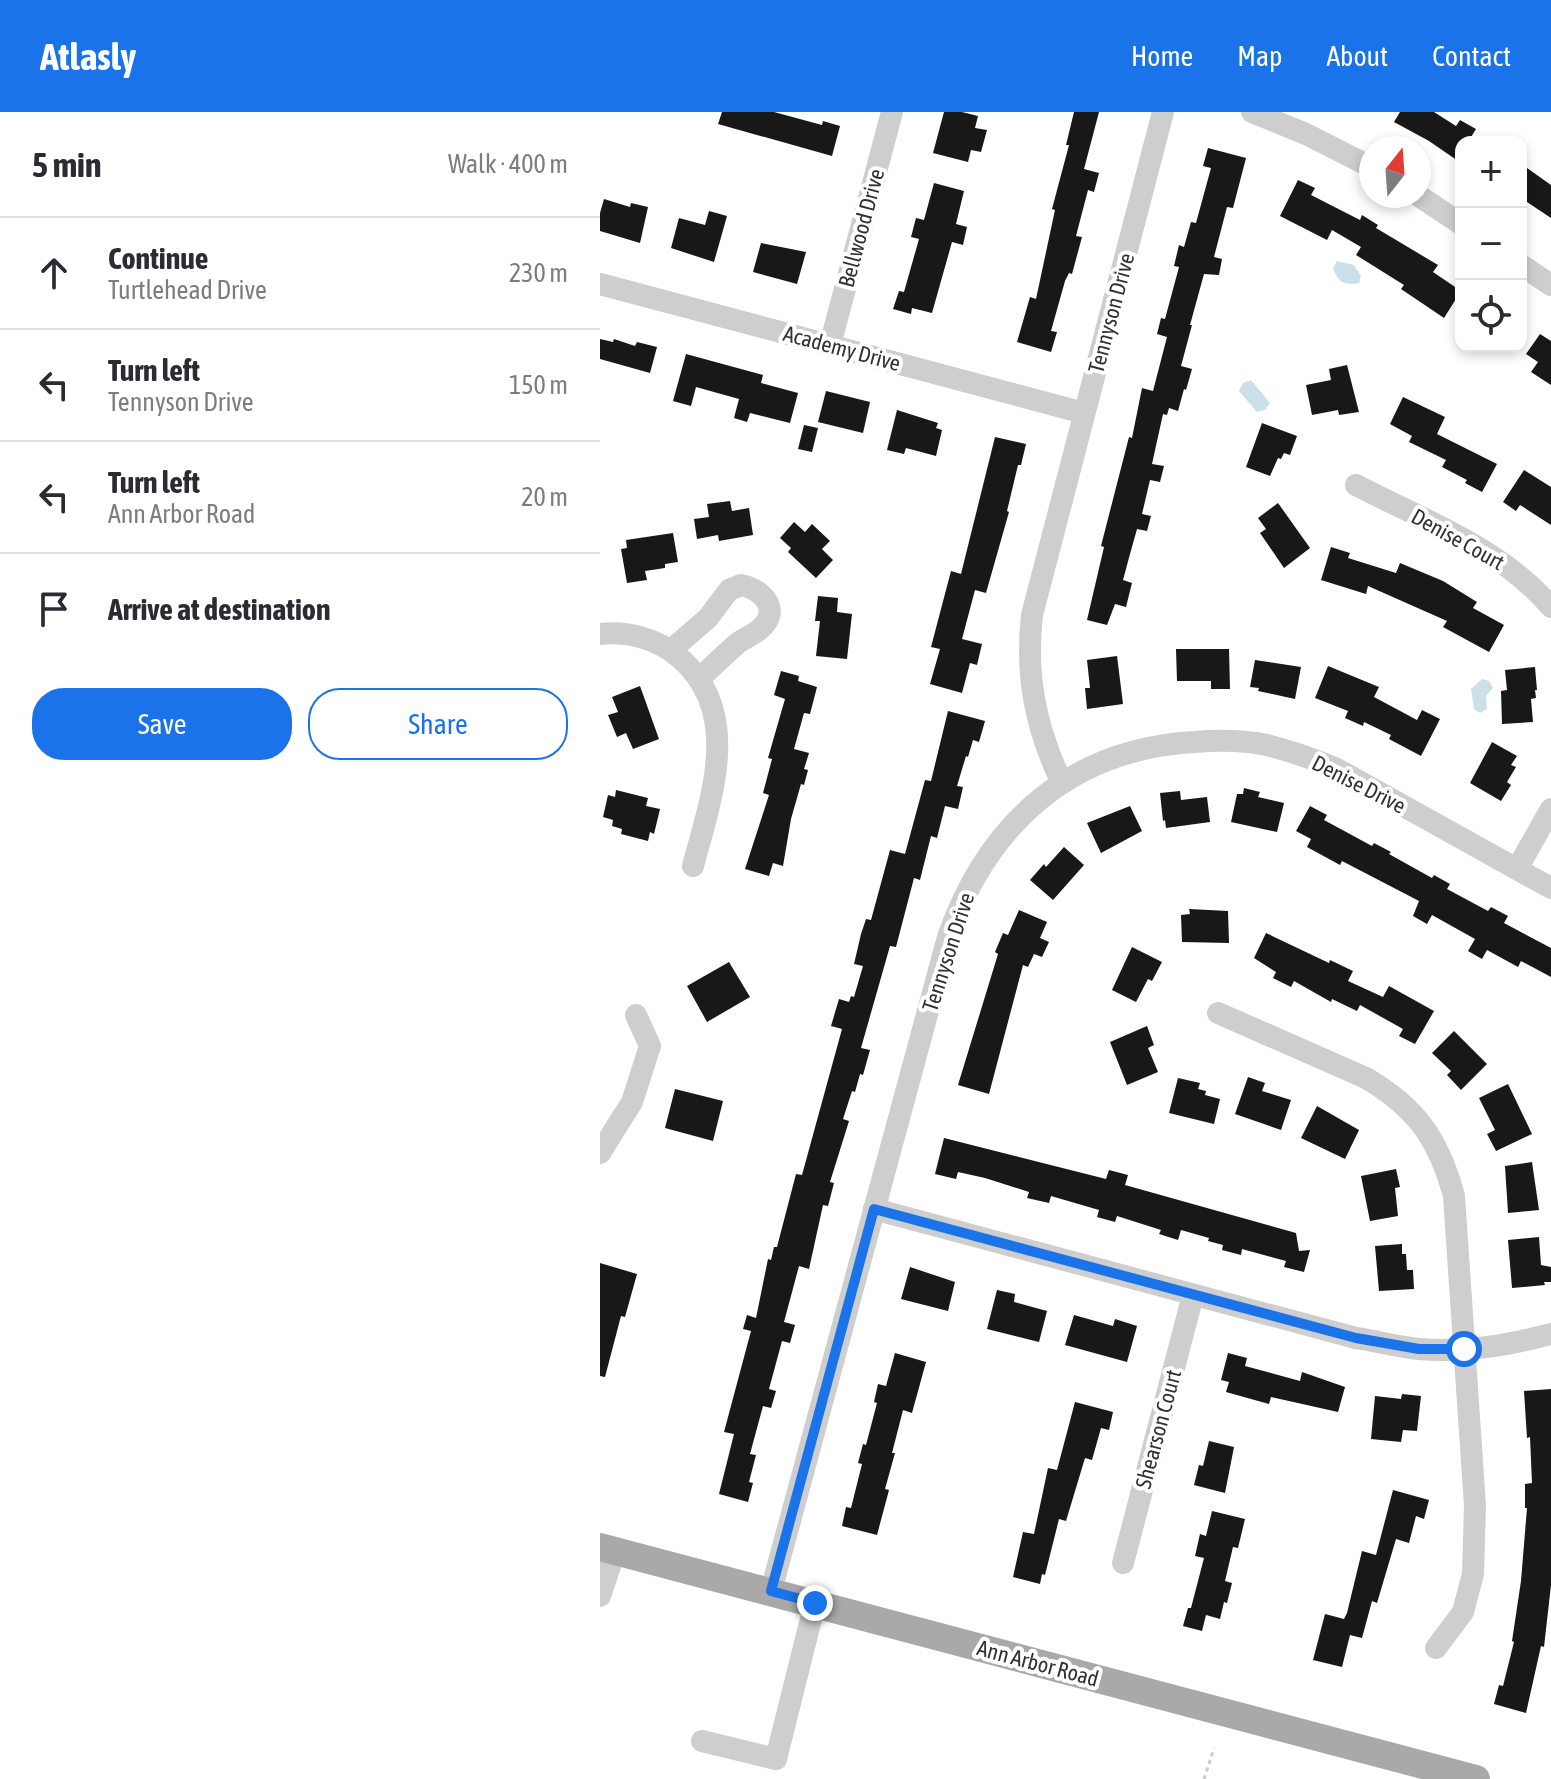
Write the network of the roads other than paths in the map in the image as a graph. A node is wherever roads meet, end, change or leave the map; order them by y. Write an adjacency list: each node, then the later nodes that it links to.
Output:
1 (892, 112): 10 (street, Bellwood Drive)
2 (1163, 112): 11 (street, Tennyson Drive)
3 (1252, 112): 4 (street)
4 (1359, 161)
5 (1431, 204): 6 (street)
6 (1455, 220)
7 (1527, 269): 9 (street)
8 (600, 284): 10 (street, Academy Drive)
9 (1551, 285)
10 (830, 345): 11 (street, Academy Drive)
11 (1084, 413): 17 (street, Tennyson Drive)
12 (1356, 485): 13 (street, Denise Court)
13 (1551, 607)
14 (600, 634): 15 (street)
15 (671, 650): 16 (street); 16 (street)
16 (699, 679): 19 (street)
17 (1062, 783): 20 (street, Denise Drive); 25 (street, Tennyson Drive)
18 (1551, 809): 20 (street)
19 (693, 866)
20 (1517, 869): 21 (street, Denise Drive)
21 (1551, 888)
22 (1218, 1013): 28 (street)
23 (636, 1015): 24 (street)
24 (600, 1153)
25 (874, 1209): 26 (street); 31 (street, Tennyson Drive)
26 (1193, 1295): 28 (street); 30 (street, Shearson Court)
27 (1551, 1334): 28 (street)
28 (1464, 1349): 34 (street)
29 (608, 1549): 31 (main road, Ann Arbor Road); 32 (street)
30 (1123, 1563)
31 (771, 1591): 33 (main road, Ann Arbor Road)
32 (600, 1596)
33 (815, 1603): 36 (street); 37 (main road, Ann Arbor Road)
34 (1436, 1648)
35 (702, 1741): 36 (street)
36 (782, 1769)
37 (1476, 1779)

